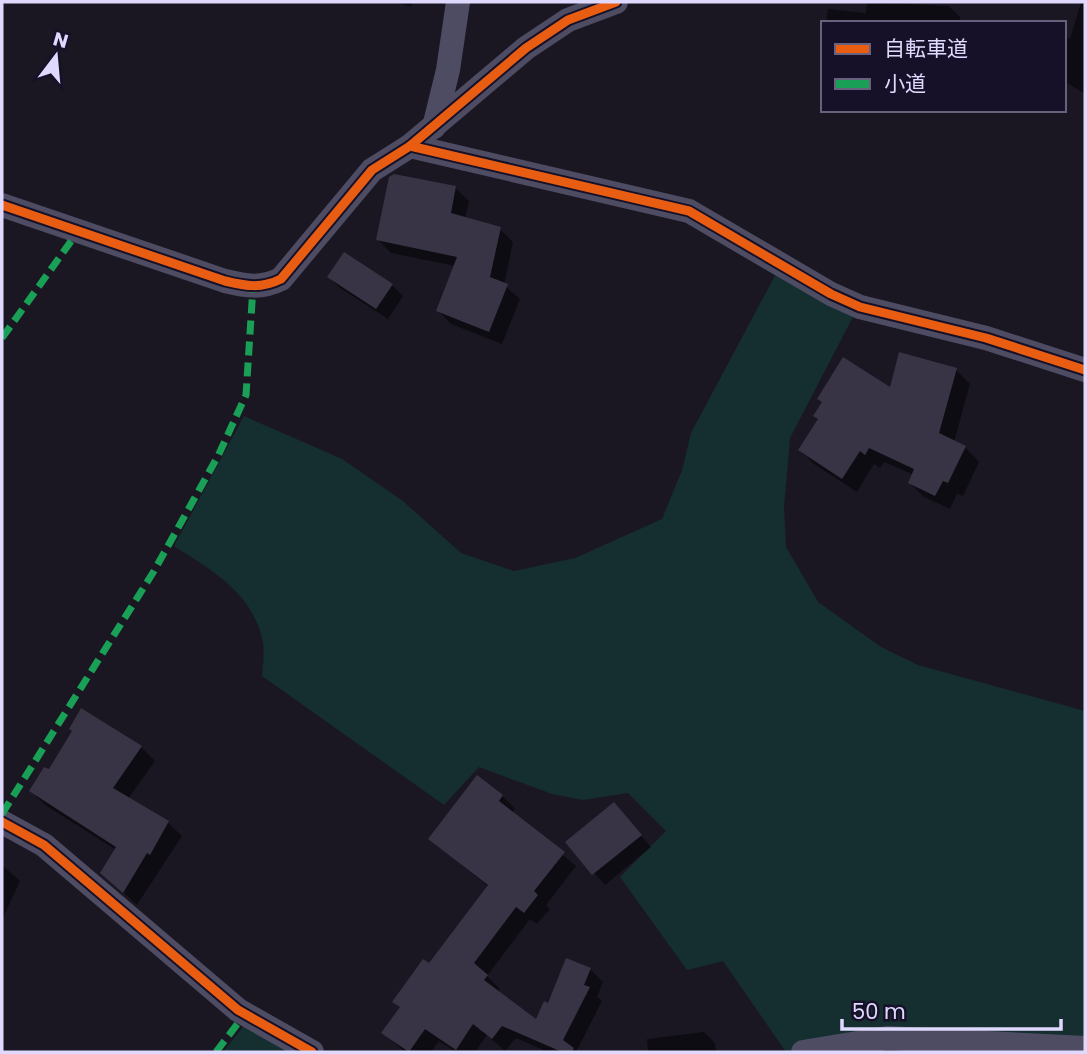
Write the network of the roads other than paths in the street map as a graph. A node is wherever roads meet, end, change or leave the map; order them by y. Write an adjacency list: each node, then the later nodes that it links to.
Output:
1 (458, 2): 3 (street)
2 (616, 2): 3 (street)
3 (433, 127): 4 (street)
4 (410, 146): 5 (street); 6 (street)
5 (2, 205)
6 (1085, 370)
7 (2, 822): 9 (street)
8 (1085, 1048): 10 (street)
9 (312, 1052)
10 (803, 1052)

